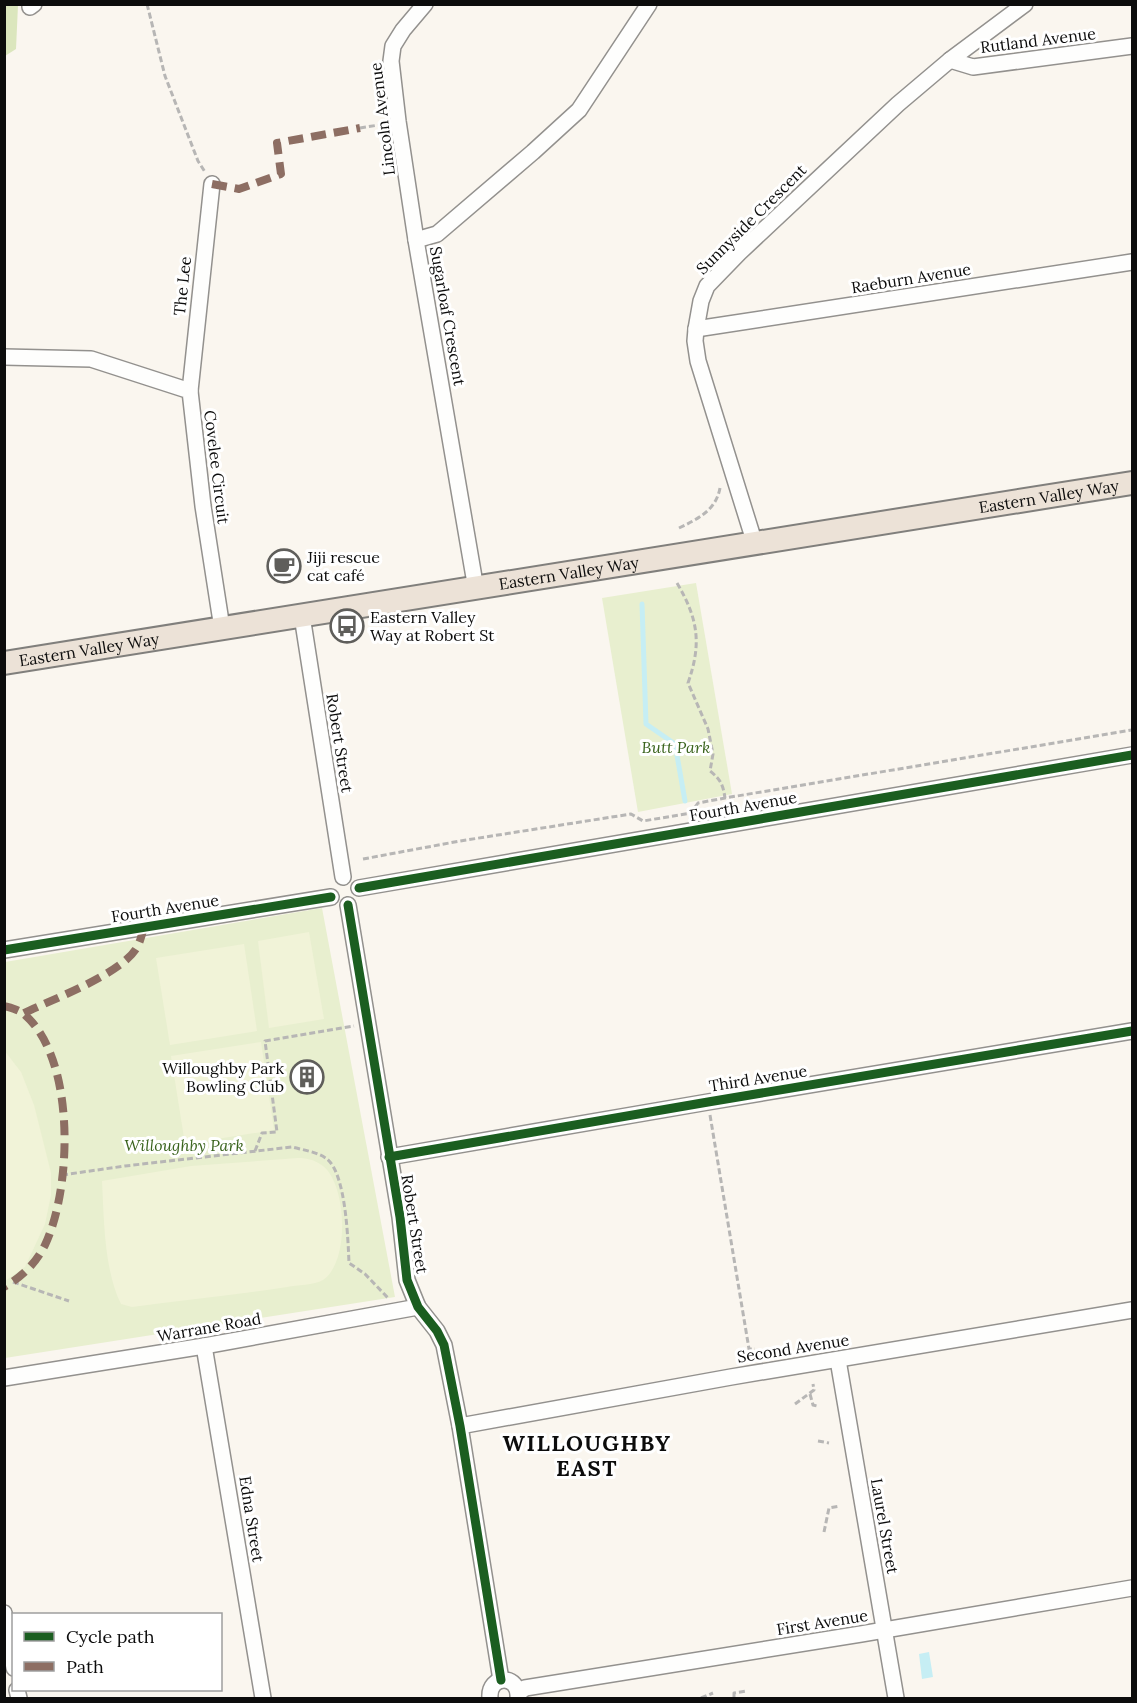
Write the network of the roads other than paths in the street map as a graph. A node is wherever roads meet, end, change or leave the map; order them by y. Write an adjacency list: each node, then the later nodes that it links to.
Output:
1 (425, 4): 7 (street, Lincoln Avenue)
2 (649, 4): 7 (street, Sugarloaf Crescent)
3 (1025, 4): 5 (street, Sunnyside Crescent)
4 (1132, 46): 5 (street, Rutland Avenue)
5 (950, 60): 9 (street, Sunnyside Crescent)
6 (212, 184): 11 (street, The Lee)
7 (416, 240): 14 (street, Sugarloaf Crescent)
8 (1132, 262): 9 (street, Raeburn Avenue)
9 (696, 329): 13 (street, Sunnyside Crescent)
10 (4, 357): 11 (street, Covelee Circuit)
11 (190, 391): 16 (street, Covelee Circuit)
12 (1132, 483): 13 (main road, Eastern Valley Way)
13 (755, 544): 14 (main road, Eastern Valley Way)
14 (476, 589): 15 (main road, Eastern Valley Way)
15 (302, 616): 16 (main road, Eastern Valley Way); 19 (street, Robert Street)
16 (222, 628): 17 (main road, Eastern Valley Way)
17 (4, 663)
18 (1132, 755): 20 (street, Fourth Avenue)
19 (343, 877): 20 (street); 21 (street)
20 (359, 888): 22 (street)
21 (331, 897): 22 (street); 23 (street, Fourth Avenue)
22 (348, 905): 25 (street, Robert Street)
23 (4, 950)
24 (1132, 1031): 25 (street, Third Avenue)
25 (389, 1157): 26 (street, Robert Street)
26 (418, 1307): 28 (street, Warrane Road); 31 (street, Robert Street)
27 (1132, 1310): 29 (street, Second Avenue)
28 (204, 1346): 30 (street, Warrane Road); 38 (street, Edna Street)
29 (838, 1360): 31 (street, Second Avenue); 34 (street, Laurel Street)
30 (4, 1378)
31 (460, 1426): 36 (street, Robert Street)
32 (1132, 1588): 34 (street, First Avenue)
33 (4, 1614): 35 (street)
34 (885, 1630): 37 (street, First Avenue); 40 (street, Laurel Street)
35 (12, 1657)
36 (501, 1680): 37 (street); 39 (street)
37 (519, 1696)
38 (263, 1698)
39 (490, 1698)
40 (896, 1698)

